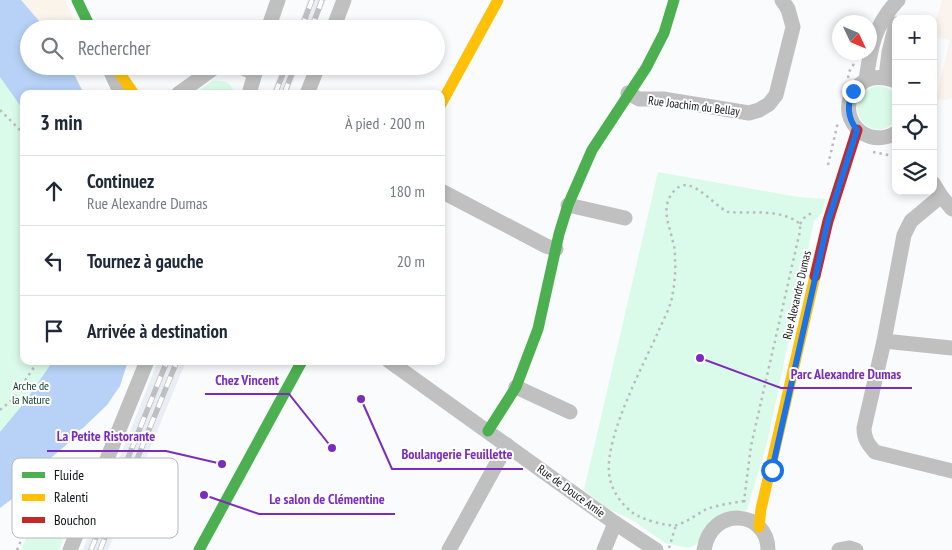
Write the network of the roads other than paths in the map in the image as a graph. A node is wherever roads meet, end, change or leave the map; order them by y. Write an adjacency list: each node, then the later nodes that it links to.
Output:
1 (77, 0): 10 (street)
2 (278, 0): 11 (street)
3 (344, 0): 12 (street)
4 (498, 0): 27 (street)
5 (674, 0): 26 (street, Rue Joachim du Bellay)
6 (782, 0): 26 (street, Rue Joachim du Bellay)
7 (898, 0): 20 (street)
8 (906, 0): 9 (street)
9 (900, 15)
10 (87, 20)
11 (271, 20)
12 (336, 20)
13 (892, 36): 19 (street)
14 (112, 75): 21 (street)
15 (121, 75): 22 (street)
16 (204, 75): 23 (street)
17 (255, 75): 24 (street)
18 (314, 75): 25 (street)
19 (891, 79): 20 (street)
20 (866, 80): 28 (street)
21 (119, 90)
22 (131, 90)
23 (184, 90)
24 (250, 90)
25 (309, 90)
26 (628, 94): 33 (street, Rue Joachim du Bellay)
27 (445, 97)
28 (857, 130): 29 (street); 49 (street, Rue Alexandre Dumas)
29 (892, 135)
30 (937, 190): 34 (street)
31 (445, 193): 36 (street)
32 (933, 195): 37 (street)
33 (568, 205): 35 (street); 36 (street, Rue Joachim du Bellay)
34 (952, 209)
35 (626, 218)
36 (556, 249): 42 (street, Rue Joachim du Bellay)
37 (884, 341): 38 (street); 47 (street)
38 (952, 348)
39 (145, 365): 46 (street)
40 (300, 365): 52 (street)
41 (395, 365): 44 (street, Rue de Douce Amie)
42 (516, 387): 43 (street); 44 (street, Rue Joachim du Bellay)
43 (570, 412)
44 (488, 431): 45 (street, Rue de Douce Amie)
45 (507, 446): 48 (street, Rue de Douce Amie); 53 (street)
46 (107, 458)
47 (952, 471)
48 (615, 523): 54 (street); 55 (street, Rue de Douce Amie)
49 (759, 527): 56 (street); 57 (street)
50 (75, 538): 51 (street)
51 (70, 550)
52 (200, 550)
53 (450, 550)
54 (604, 550)
55 (656, 550)
56 (704, 550)
57 (768, 550)
58 (839, 550): 59 (street)
59 (856, 550)

